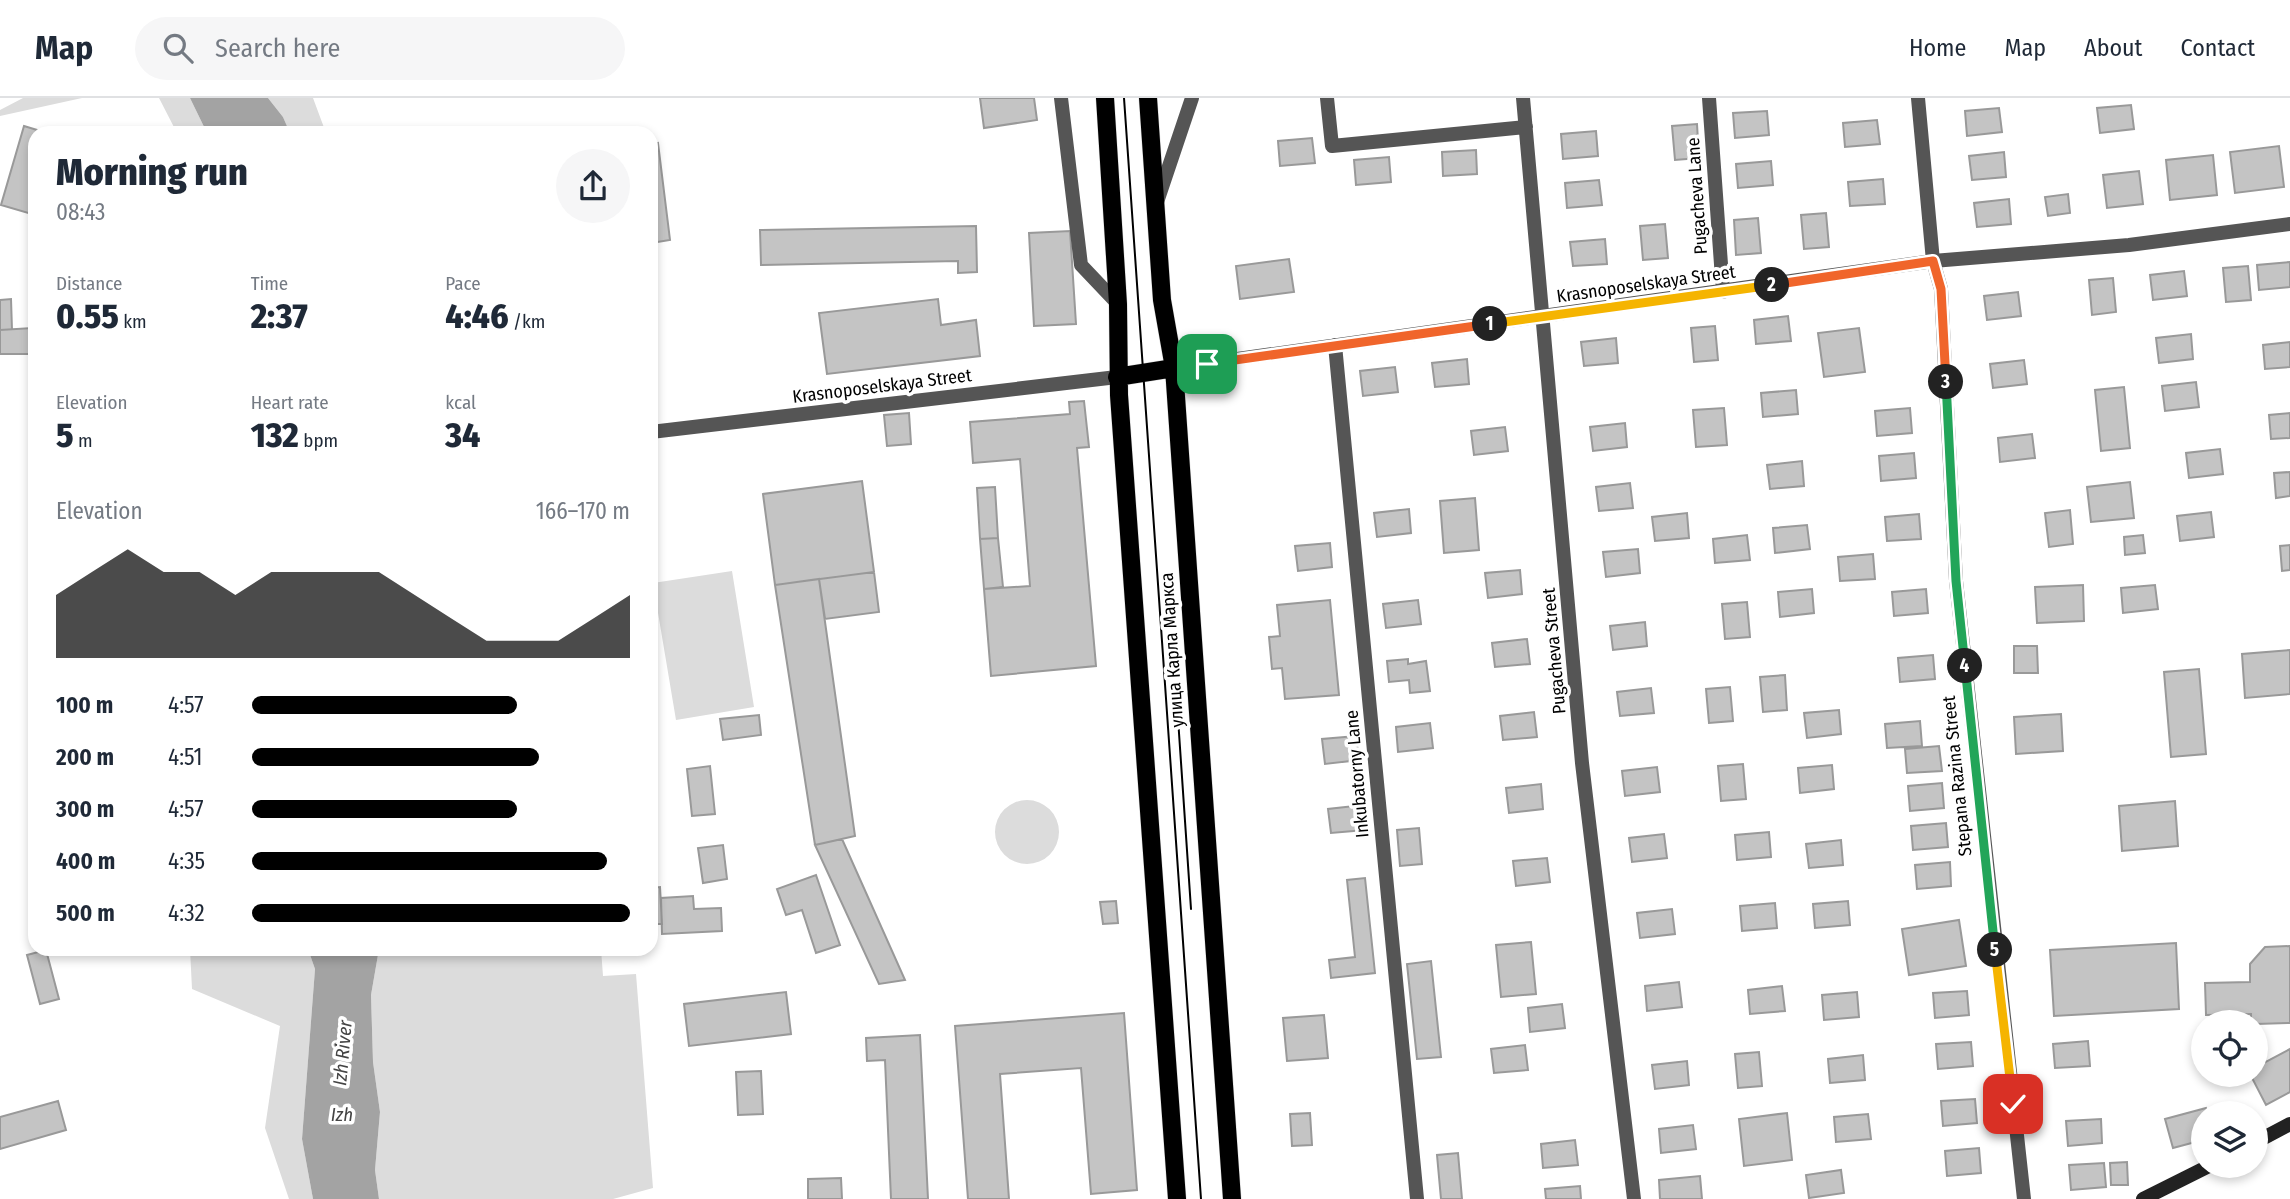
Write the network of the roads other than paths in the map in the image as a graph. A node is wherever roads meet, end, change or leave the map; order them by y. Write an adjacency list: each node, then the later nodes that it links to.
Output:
1 (1061, 98): 14 (street)
2 (1105, 98): 14 (main road, улица Карла Маркса)
3 (1148, 98): 10 (main road, улица Карла Маркса)
4 (1192, 98): 10 (street)
5 (1327, 98): 9 (street)
6 (1523, 98): 9 (street, Pugacheva Street)
7 (1709, 98): 13 (street, Pugacheva Lane)
8 (1918, 98): 12 (street, Stepana Razina Street)
9 (1526, 127): 15 (street, Pugacheva Street)
10 (1155, 207): 17 (main road, улица Карла Маркса)
11 (2290, 224): 12 (street, Krasnoposelskaya Street)
12 (1933, 261): 13 (street, Krasnoposelskaya Street); 27 (street, Stepana Razina Street)
13 (1723, 292): 15 (street, Krasnoposelskaya Street)
14 (1118, 304): 18 (main road, улица Карла Маркса)
15 (1545, 317): 16 (street, Krasnoposelskaya Street); 26 (street, Pugacheva Street)
16 (1335, 345): 17 (street, Krasnoposelskaya Street); 25 (street, Inkubatorny Lane)
17 (1174, 368): 18 (main road); 24 (main road, улица Карла Маркса)
18 (1118, 377): 19 (street, Krasnoposelskaya Street); 23 (main road, улица Карла Маркса)
19 (658, 431)
20 (2290, 1124): 21 (street)
21 (2268, 1136)
22 (2191, 1175): 28 (street)
23 (1177, 1199)
24 (1232, 1199)
25 (1417, 1199)
26 (1634, 1199)
27 (2024, 1199)
28 (2143, 1199)

